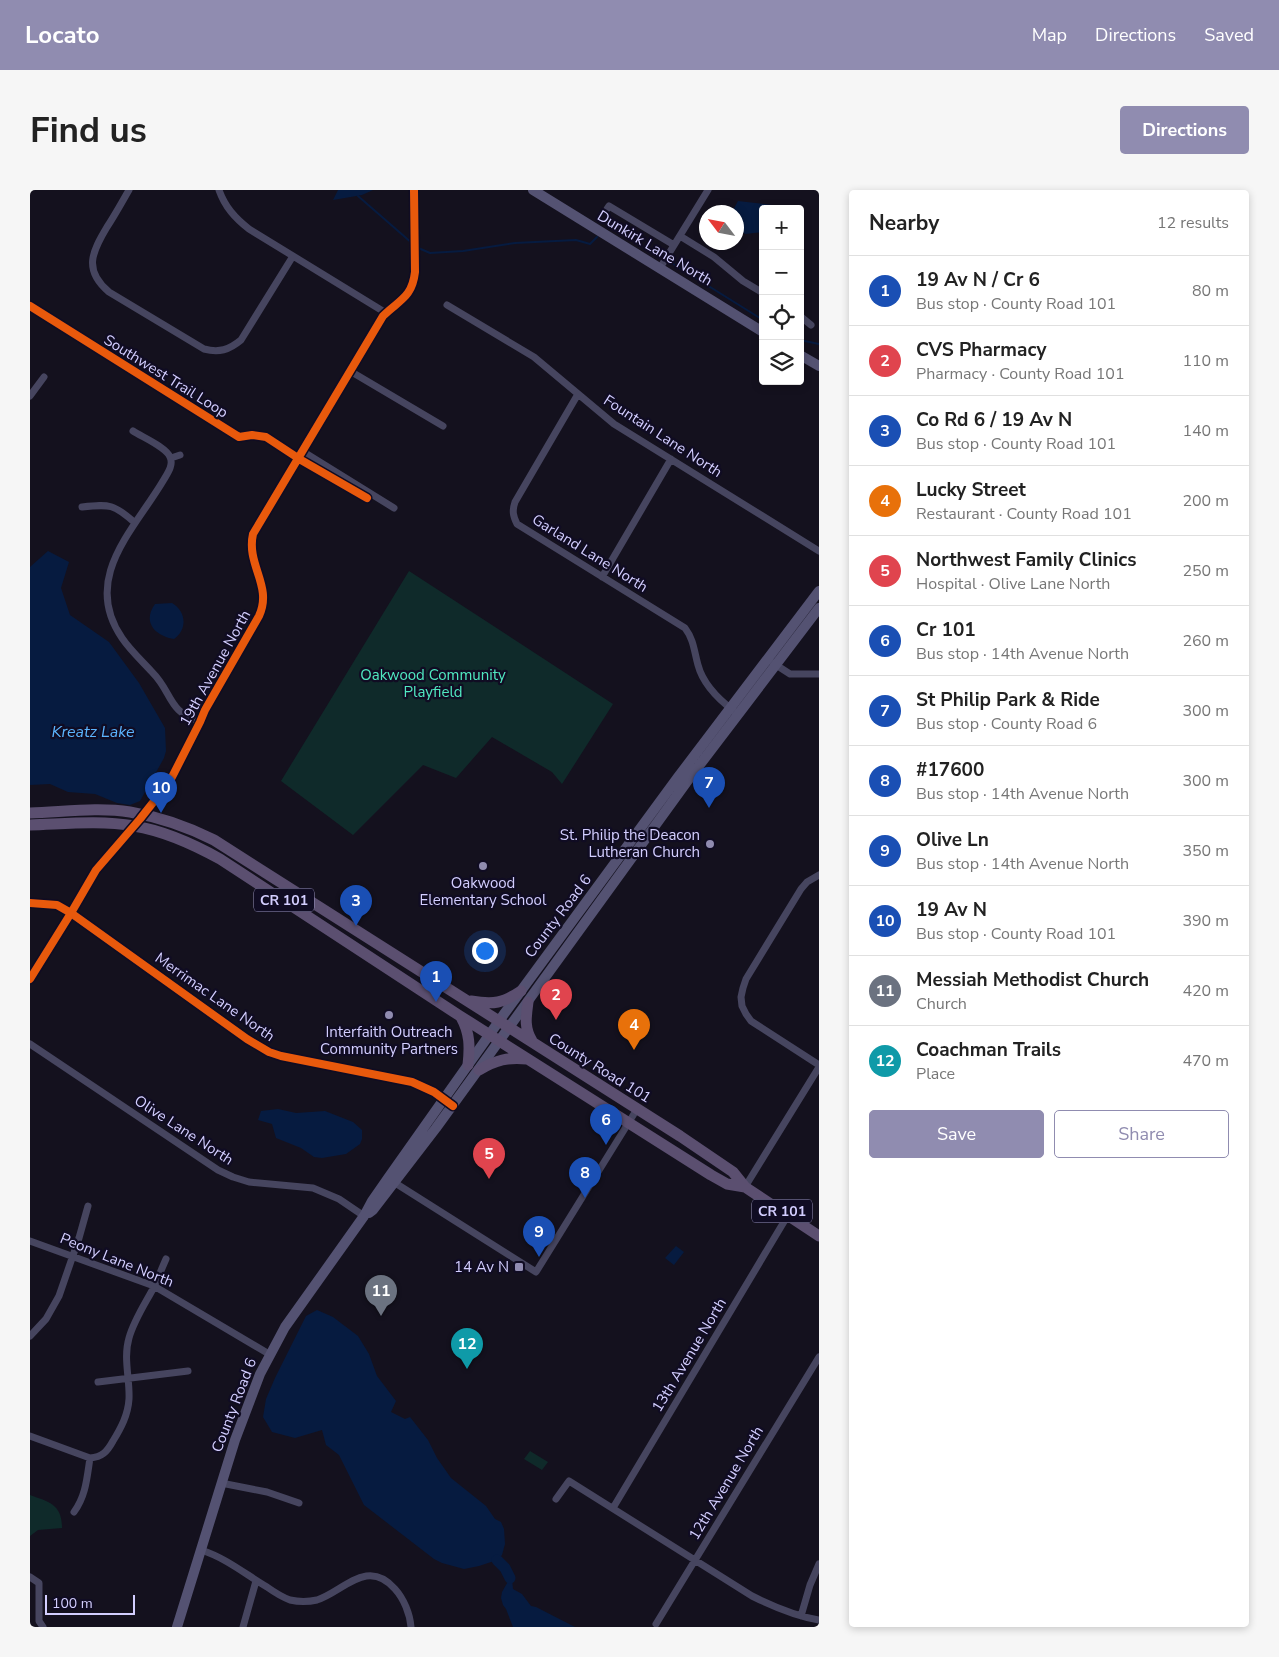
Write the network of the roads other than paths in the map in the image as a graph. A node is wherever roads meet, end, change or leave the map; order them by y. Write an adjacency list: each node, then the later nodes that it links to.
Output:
1 (129, 190): 9 (street)
2 (219, 190): 9 (street)
3 (414, 190): 13 (street, 19th Avenue North)
4 (533, 190): 10 (main road, Dunkirk Lane North)
5 (708, 190): 7 (street)
6 (607, 209): 8 (street)
7 (680, 236): 8 (street); 11 (street)
8 (674, 245): 10 (street)
9 (293, 256): 13 (street)
10 (660, 268): 16 (main road, Dunkirk Lane North)
11 (759, 291)
12 (447, 304): 21 (street, Fountain Lane North)
13 (386, 313): 19 (street, 19th Avenue North)
14 (804, 319): 15 (street)
15 (811, 325)
16 (759, 330)
17 (804, 357): 18 (main road)
18 (819, 366)
19 (350, 371): 23 (street); 25 (street, 19th Avenue North)
20 (44, 377): 22 (street)
21 (578, 394): 28 (street, Fountain Lane North); 33 (street, Garland Lane North)
22 (30, 396)
23 (443, 426)
24 (133, 431): 27 (street)
25 (302, 451): 30 (street); 39 (street, 19th Avenue North)
26 (180, 455): 27 (street)
27 (171, 458): 31 (street)
28 (671, 459): 32 (street, Fountain Lane North); 33 (street)
29 (82, 507): 31 (street)
30 (394, 508)
31 (135, 523): 39 (street)
32 (819, 551)
33 (602, 577): 38 (street, Garland Lane North)
34 (819, 591): 36 (main road, County Road 6)
35 (819, 608): 36 (main road, County Road 6)
36 (771, 662): 37 (street); 38 (main road, County Road 6)
37 (819, 674)
38 (734, 711): 48 (main road, County Road 6); 50 (main road, County Road 6)
39 (200, 722): 41 (street, 19th Avenue North)
40 (30, 813): 41 (main road, County Road 101 / CR 101)
41 (143, 815): 43 (street, 19th Avenue North); 49 (main road, County Road 101 / CR 101)
42 (30, 825): 43 (main road, County Road 101 / CR 101)
43 (134, 826): 46 (street, 19th Avenue North); 51 (main road, County Road 101 / CR 101)
44 (819, 875): 59 (street)
45 (30, 903): 46 (street, Merrimac Lane North)
46 (71, 913): 47 (street, 19th Avenue North); 61 (street, Merrimac Lane North)
47 (30, 979)
48 (521, 991): 49 (main road); 52 (main road, County Road 6)
49 (467, 1001): 52 (main road, County Road 101 / CR 101)
50 (528, 1002): 52 (main road, County Road 6); 55 (main road)
51 (460, 1016): 53 (main road, County Road 101 / CR 101); 58 (main road)
52 (504, 1025): 53 (main road, County Road 6); 54 (main road, County Road 6); 55 (main road, County Road 101 / CR 101)
53 (490, 1034): 54 (main road, County Road 101 / CR 101); 58 (main road, County Road 6)
54 (500, 1041): 57 (main road, County Road 101 / CR 101); 60 (main road, County Road 6)
55 (533, 1043): 63 (main road, County Road 101 / CR 101)
56 (30, 1044): 69 (street, Olive Lane North)
57 (529, 1059): 60 (main road); 64 (main road, County Road 101 / CR 101)
58 (468, 1065): 61 (main road, County Road 6)
59 (819, 1066): 66 (street)
60 (479, 1070): 62 (main road, County Road 6)
61 (444, 1099): 62 (street, Merrimac Lane North); 65 (main road, County Road 6)
62 (453, 1106): 65 (main road, County Road 6)
63 (637, 1109): 64 (street); 66 (main road, County Road 101 / CR 101)
64 (628, 1123): 65 (street); 66 (main road, County Road 101 / CR 101)
65 (391, 1180): 69 (main road, County Road 6)
66 (745, 1187): 68 (main road, County Road 101 / CR 101)
67 (88, 1206): 72 (street)
68 (788, 1215): 70 (main road, County Road 101 / CR 101); 86 (street, 13th Avenue North)
69 (364, 1216): 76 (main road, County Road 6)
70 (819, 1236)
71 (30, 1241): 72 (street, Peony Lane North)
72 (73, 1257): 74 (street, Peony Lane North); 75 (street)
73 (166, 1259): 74 (street)
74 (154, 1286): 76 (street, Peony Lane North); 79 (street)
75 (30, 1336)
76 (270, 1354): 83 (main road, County Road 6)
77 (819, 1358): 89 (street, 12th Avenue North)
78 (188, 1371): 79 (street)
79 (128, 1378): 80 (street); 82 (street)
80 (98, 1382)
81 (30, 1436): 82 (street)
82 (90, 1458): 87 (street)
83 (221, 1483): 85 (street); 88 (main road, County Road 6)
84 (556, 1499): 86 (street)
85 (299, 1503)
86 (613, 1508): 89 (street)
87 (74, 1512)
88 (201, 1550): 92 (street); 97 (main road, County Road 6)
89 (696, 1560): 93 (street); 95 (street, 12th Avenue North)
90 (819, 1564): 93 (street)
91 (30, 1577): 96 (street)
92 (256, 1580): 98 (street); 99 (street)
93 (801, 1616): 94 (street)
94 (819, 1620)
95 (656, 1624)
96 (43, 1627)
97 (177, 1627)
98 (243, 1627)
99 (410, 1627)

